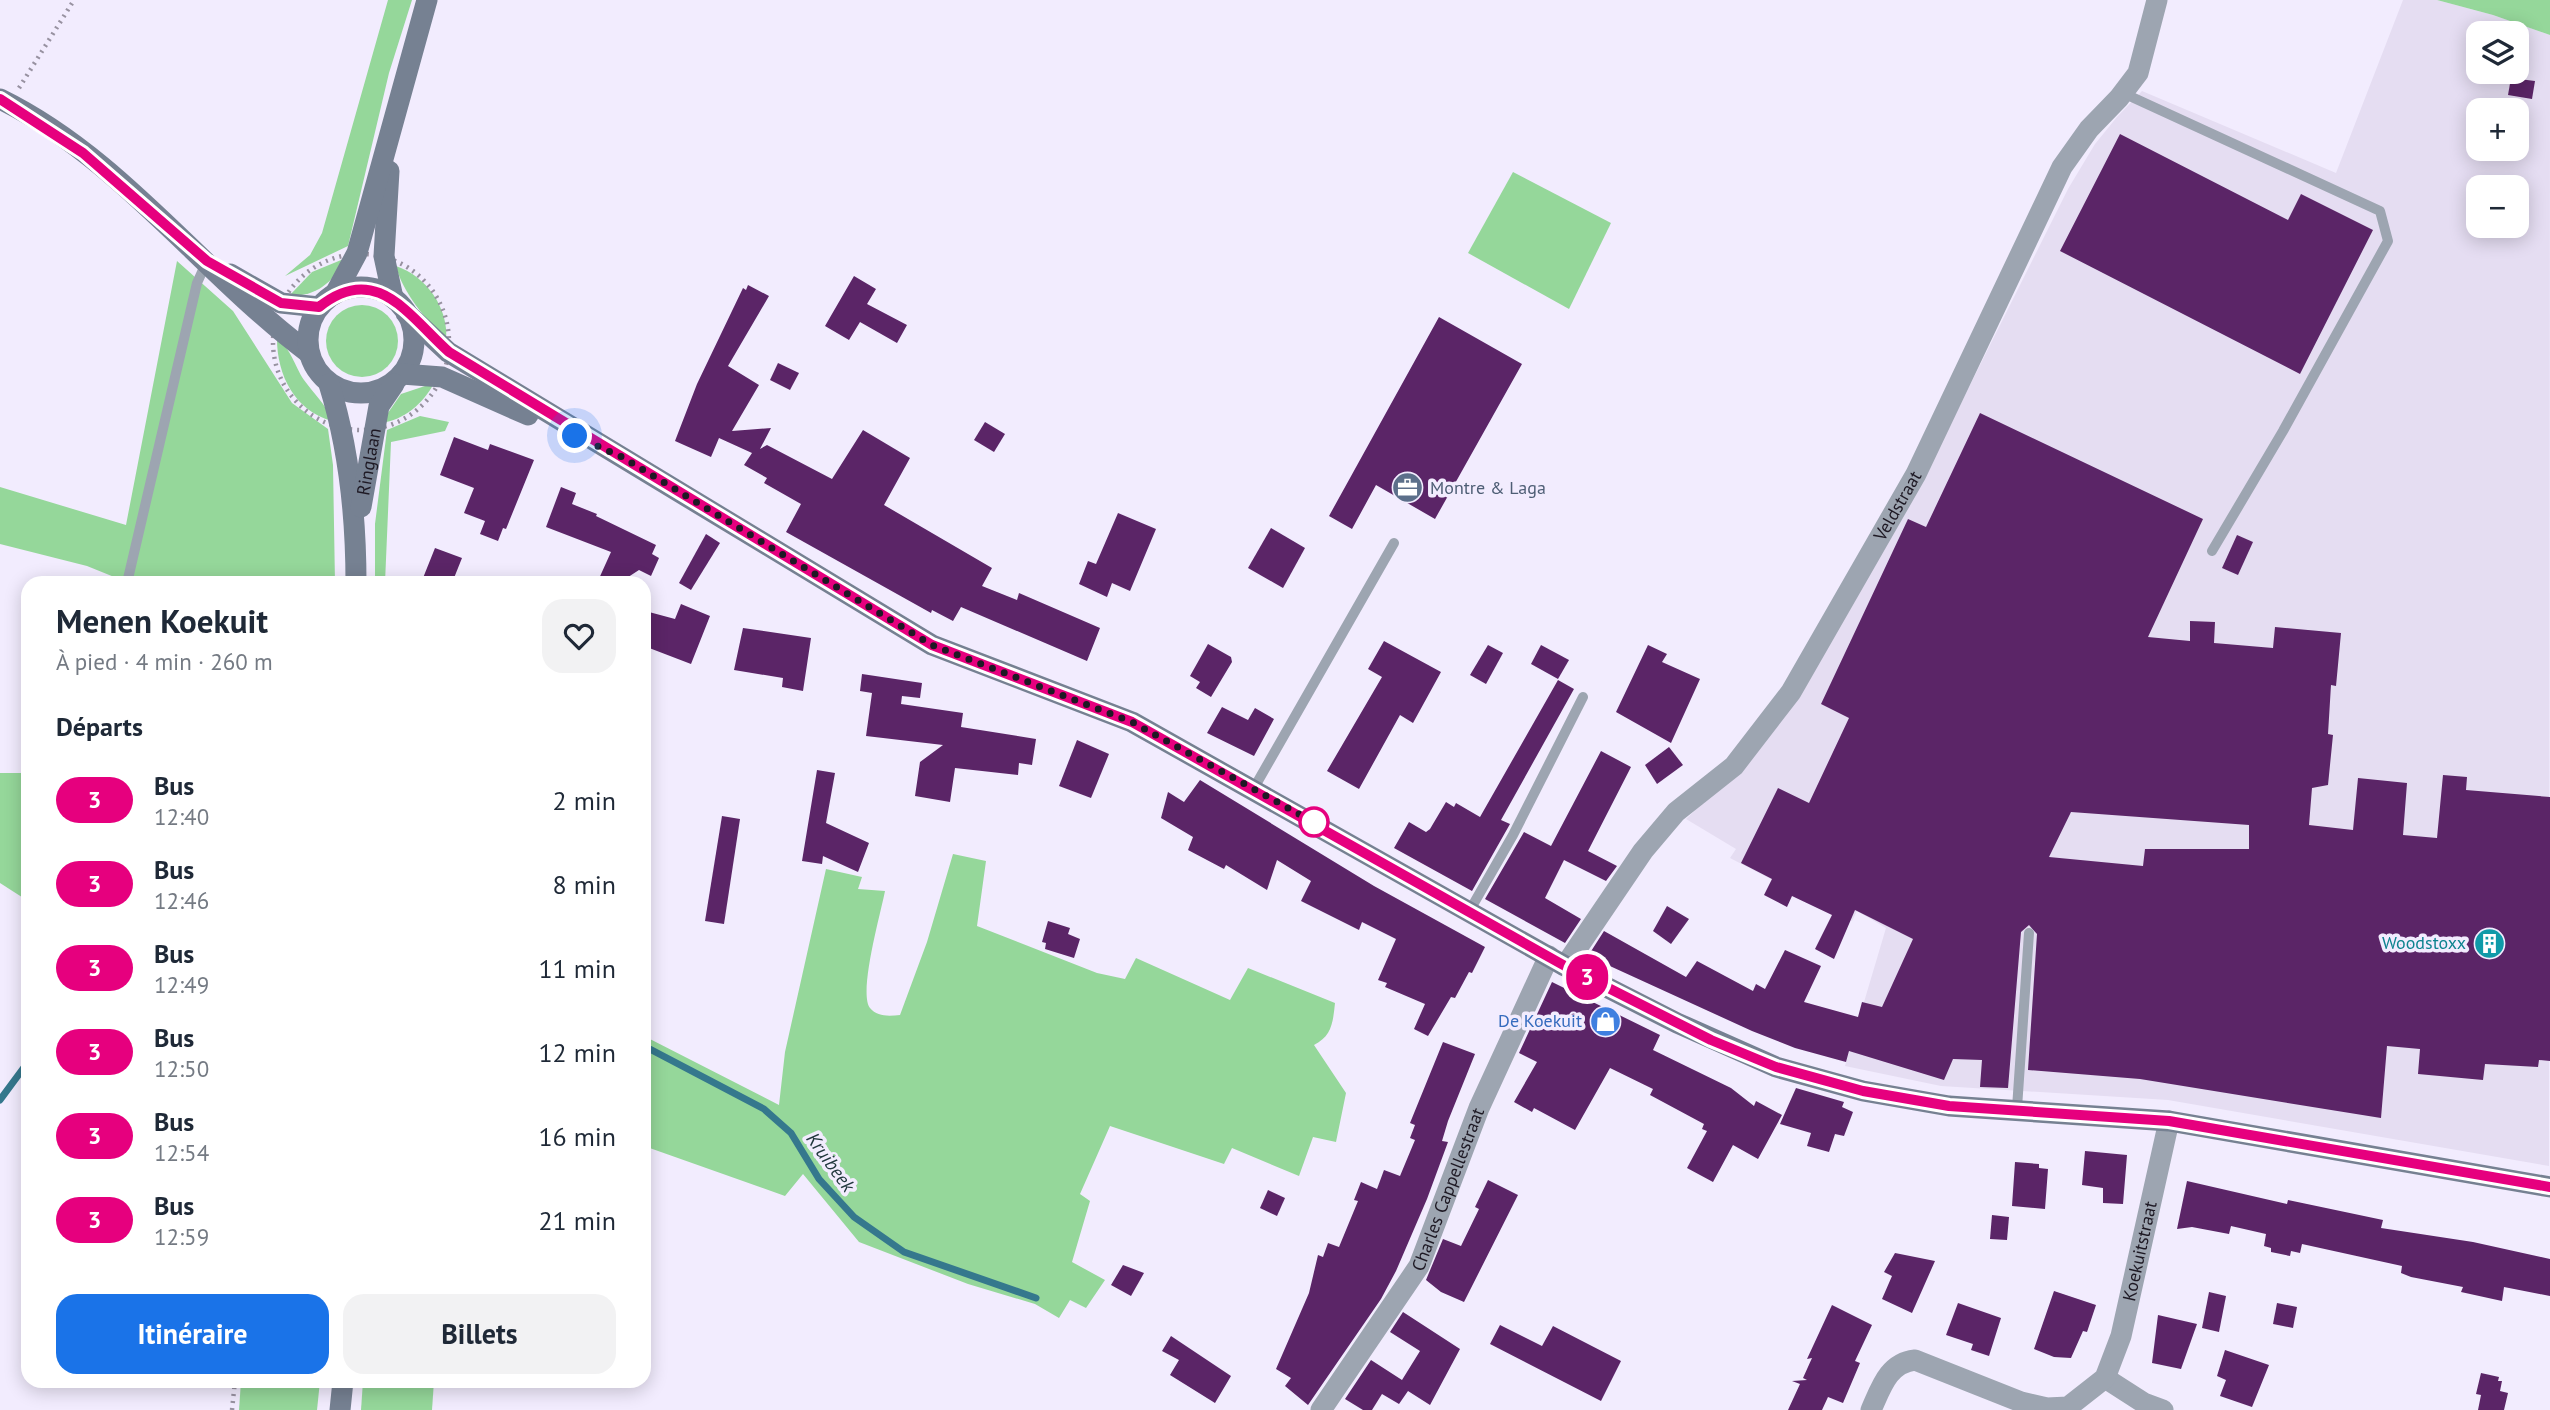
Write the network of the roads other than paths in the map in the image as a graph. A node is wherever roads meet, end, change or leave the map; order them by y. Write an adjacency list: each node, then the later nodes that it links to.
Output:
1 (427, 0): 5 (street, Ringlaan)
2 (2157, 0): 3 (street, Veldstraat)
3 (2123, 93): 15 (lane); 22 (street, Veldstraat)
4 (3, 100): 6 (street)
5 (392, 127): 7 (street, Ringlaan); 8 (street, Ringlaan)
6 (207, 261): 7 (street); 9 (street); 16 (lane)
7 (327, 300): 8 (street); 9 (street, Ringlaan)
8 (399, 305): 10 (street, Ringlaan); 12 (street)
9 (309, 353): 11 (street, Ringlaan)
10 (400, 377): 11 (street); 12 (street); 14 (street, Ringlaan)
11 (329, 383): 14 (street, Ringlaan)
12 (610, 451): 19 (street)
13 (1394, 543): 19 (lane)
14 (356, 551): 17 (street, Ringlaan)
15 (2212, 551)
16 (129, 576)
17 (356, 576)
18 (1583, 697): 20 (lane)
19 (1254, 788): 20 (street)
20 (1470, 910): 22 (street)
21 (2029, 933): 23 (lane)
22 (1557, 961): 23 (street); 29 (street, Charles Cappellestraat)
23 (2017, 1108): 24 (street)
24 (2169, 1121): 25 (street); 26 (street, Koekuitstraat)
25 (2550, 1187)
26 (2105, 1377): 30 (street, Koekuitstraat); 31 (street)
27 (342, 1388): 28 (street)
28 (340, 1410)
29 (1321, 1410)
30 (1871, 1410)
31 (2163, 1410)

